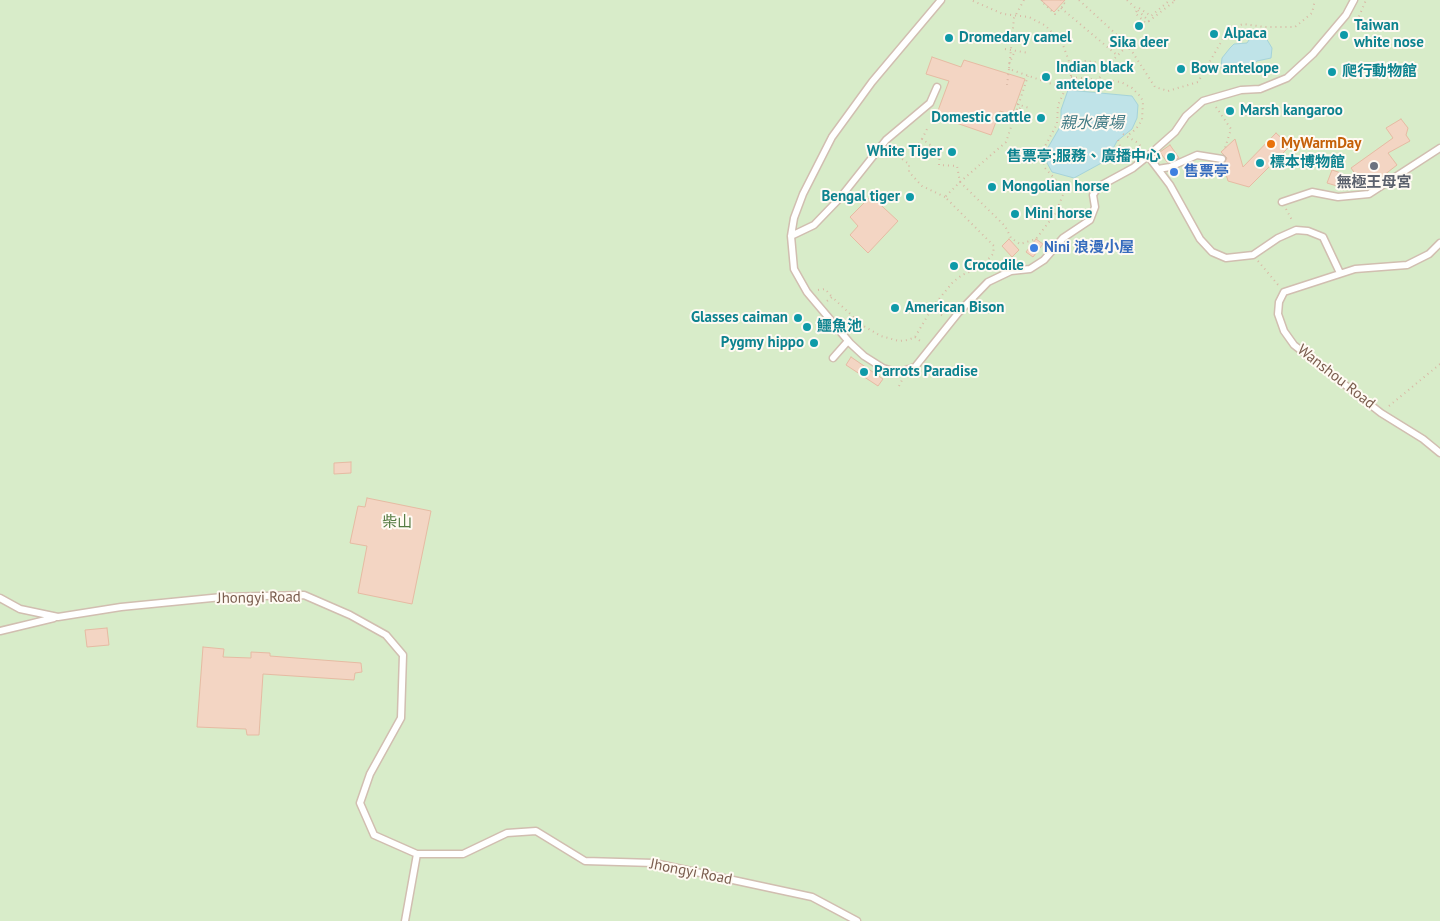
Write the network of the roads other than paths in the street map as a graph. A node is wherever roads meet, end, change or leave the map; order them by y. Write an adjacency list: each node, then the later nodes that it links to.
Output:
1 (941, 0): 9 (lane)
2 (1354, 0): 5 (lane)
3 (937, 87): 9 (lane)
4 (1440, 148): 8 (lane)
5 (1148, 156): 7 (lane); 12 (lane)
6 (1222, 159): 7 (lane)
7 (1158, 169): 11 (lane)
8 (1282, 202)
9 (792, 236): 12 (lane)
10 (1440, 243): 11 (lane)
11 (1340, 273): 14 (lane, Wanshou Road)
12 (848, 341): 13 (lane)
13 (833, 358)
14 (1440, 453)
15 (0, 598): 16 (lane, Jhongyi Road)
16 (58, 617): 17 (lane); 18 (lane, Jhongyi Road)
17 (0, 631)
18 (417, 854): 19 (lane); 20 (lane, Jhongyi Road)
19 (405, 921)
20 (857, 921)

